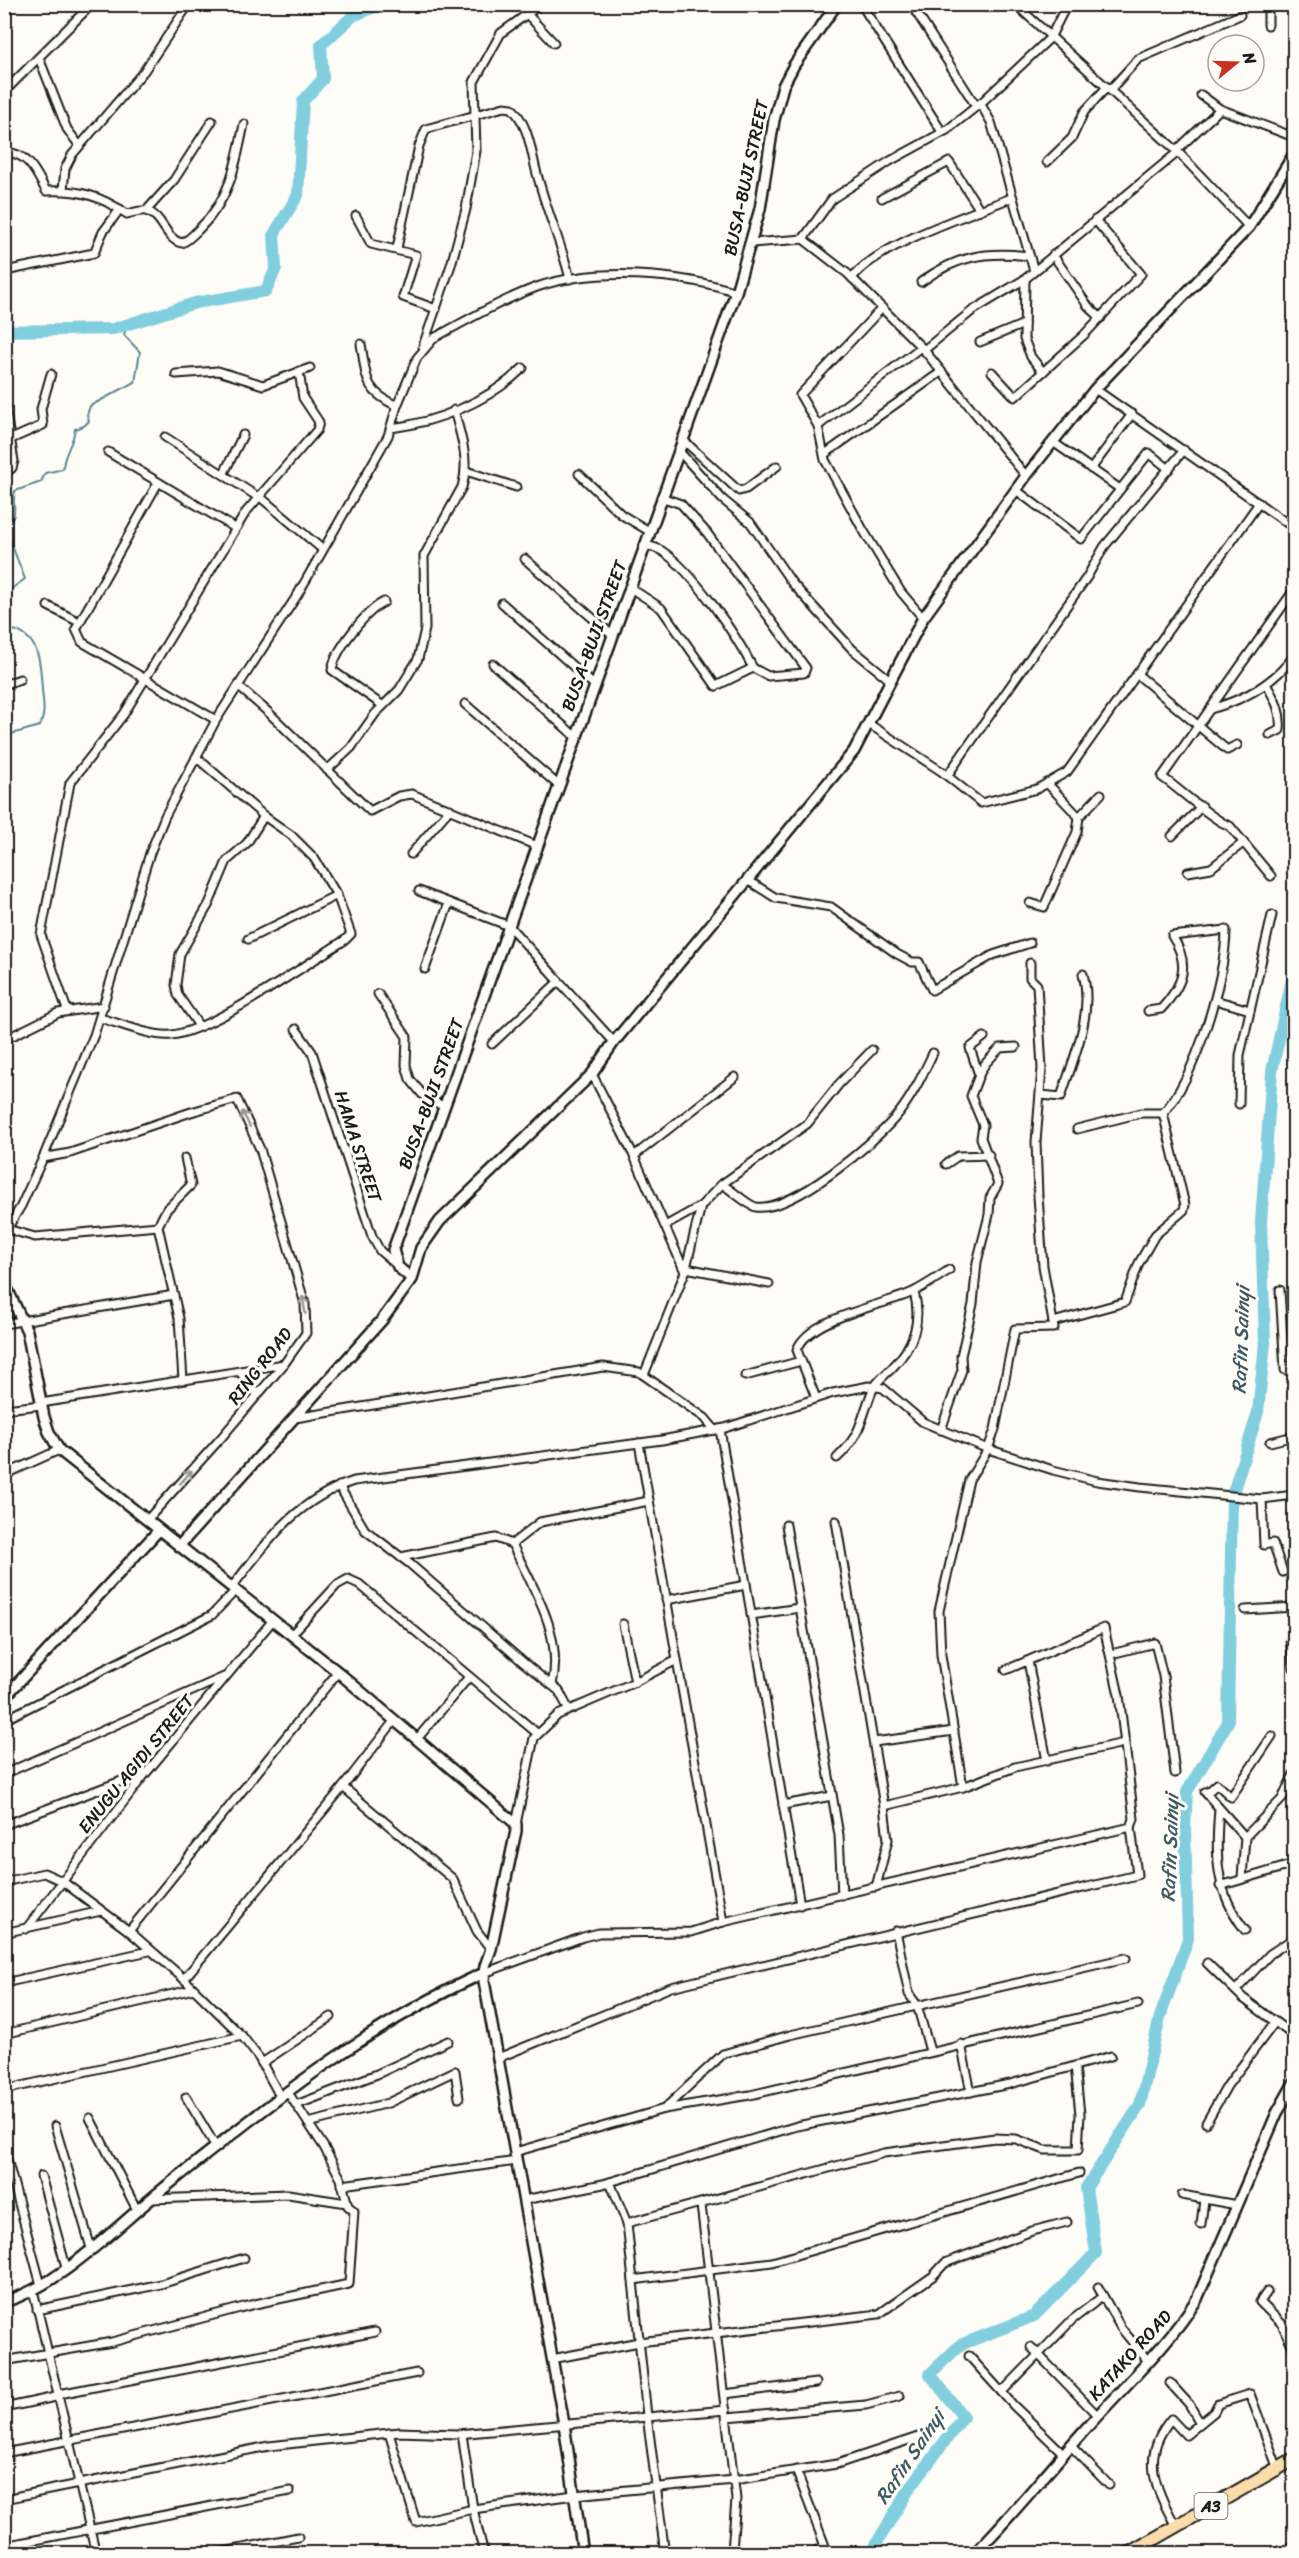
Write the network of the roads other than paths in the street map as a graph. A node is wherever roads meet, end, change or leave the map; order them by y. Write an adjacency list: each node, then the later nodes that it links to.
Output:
1 (92, 4): 15 (street)
2 (189, 4): 26 (street)
3 (541, 4): 10 (street)
4 (837, 4): 41 (street, BUSA-BUJI STREET)
5 (861, 4): 24 (street)
6 (911, 4): 19 (street)
7 (1016, 4): 13 (street)
8 (1066, 4): 13 (street)
9 (1268, 4): 12 (street)
10 (526, 13): 14 (street); 21 (street)
11 (1239, 15): 16 (street)
12 (1268, 25)
13 (1050, 38): 16 (street); 19 (street)
14 (554, 43)
15 (39, 58): 17 (street); 26 (street)
16 (1108, 88): 27 (street); 30 (street)
17 (4, 92)
18 (1201, 95): 20 (street)
19 (978, 105): 24 (street); 33 (street)
20 (1220, 109): 25 (street); 27 (street)
21 (476, 116): 42 (street); 48 (street); 53 (street)
22 (212, 121): 36 (street)
23 (244, 124): 36 (street)
24 (942, 132): 40 (street)
25 (1294, 137)
26 (79, 145): 31 (street)
27 (1177, 151): 38 (street); 39 (street)
28 (4, 153): 31 (street)
29 (1294, 154): 39 (street)
30 (1047, 162)
31 (63, 190): 34 (street)
32 (882, 198): 35 (street)
33 (1011, 198): 35 (street); 44 (street)
34 (120, 209): 36 (street); 45 (street)
35 (980, 210): 47 (street)
36 (146, 211)
37 (356, 216): 42 (street)
38 (1095, 220): 43 (street); 54 (street)
39 (1248, 227): 68 (street)
40 (803, 239): 41 (street); 47 (street)
41 (752, 243): 51 (street, BUSA-BUJI STREET)
42 (397, 248): 53 (street)
43 (1053, 255): 46 (street); 54 (street)
44 (1029, 256): 46 (street); 50 (street)
45 (4, 267)
46 (1034, 271): 49 (street)
47 (852, 278): 52 (street)
48 (570, 279): 51 (street); 58 (street)
49 (1025, 279): 55 (street); 59 (street)
50 (921, 282)
51 (736, 292): 77 (street, BUSA-BUJI STREET)
52 (882, 308): 59 (street); 73 (street)
53 (436, 309): 58 (street)
54 (1101, 318): 65 (street)
55 (1024, 324): 56 (street); 65 (street)
56 (980, 342)
57 (361, 344): 70 (street)
58 (423, 348): 70 (street)
59 (922, 349): 63 (street); 73 (street)
60 (310, 368): 62 (street)
61 (522, 368): 71 (street)
62 (299, 371): 67 (street); 96 (street)
63 (941, 372): 83 (street); 91 (street)
64 (992, 372): 65 (street)
65 (1042, 372)
66 (51, 374): 78 (street)
67 (176, 374)
68 (1095, 389): 72 (street); 79 (street)
69 (4, 402): 78 (street)
70 (397, 406): 74 (street)
71 (454, 410): 74 (street); 87 (street)
72 (1132, 414): 81 (street); 85 (street)
73 (818, 426): 83 (street)
74 (390, 428): 103 (street)
75 (243, 435): 88 (street)
76 (165, 437): 88 (street)
77 (682, 439): 80 (street, BUSA-BUJI STREET); 84 (street)
78 (9, 440): 89 (street)
79 (1053, 442): 85 (street); 91 (street)
80 (678, 450): 97 (street, BUSA-BUJI STREET); 119 (street)
81 (1184, 450): 86 (street); 98 (street)
82 (108, 452): 92 (street)
83 (825, 454): 110 (street)
84 (777, 466)
85 (1091, 469): 94 (street)
86 (1169, 469): 94 (street); 135 (street)
87 (466, 471): 93 (street); 125 (street)
88 (224, 473): 96 (street)
89 (4, 474)
90 (579, 474): 101 (street)
91 (1026, 476): 95 (street)
92 (158, 483): 99 (street); 111 (street)
93 (516, 487)
94 (1120, 489): 95 (street)
95 (1016, 490): 110 (street)
96 (258, 496): 99 (street); 103 (street)
97 (661, 497): 101 (street, BUSA-BUJI STREET); 115 (street)
98 (1259, 503): 100 (street); 116 (street)
99 (235, 528): 117 (street)
100 (1294, 528)
101 (649, 531): 102 (street, BUSA-BUJI STREET)
102 (644, 545): 105 (street, BUSA-BUJI STREET); 115 (street)
103 (322, 549): 123 (street)
104 (525, 559): 112 (street)
105 (629, 587): 112 (street, BUSA-BUJI STREET); 115 (street)
106 (1294, 590): 126 (street)
107 (384, 602): 125 (street)
108 (502, 603): 122 (street)
109 (48, 606): 111 (street)
110 (923, 618): 119 (street)
111 (79, 622): 117 (street)
112 (612, 635): 122 (street, BUSA-BUJI STREET)
113 (1294, 656): 120 (street)
114 (493, 664): 131 (street)
115 (753, 668)
116 (1137, 674): 129 (street); 136 (street)
117 (146, 678): 127 (street); 165 (street)
118 (20, 679): 121 (street)
119 (891, 680): 128 (street)
120 (1266, 684): 126 (street); 130 (street)
121 (4, 685)
122 (594, 685): 131 (street, BUSA-BUJI STREET)
123 (238, 686): 127 (street); 134 (street)
124 (465, 704): 137 (street)
125 (382, 705): 134 (street)
126 (1210, 709): 129 (street)
127 (216, 720): 133 (street)
128 (869, 724): 135 (street); 149 (street)
129 (1199, 725): 132 (street); 139 (street)
130 (1270, 735)
131 (576, 736): 137 (street, BUSA-BUJI STREET)
132 (1237, 745)
133 (196, 757): 141 (street); 164 (street)
134 (327, 770): 140 (street)
135 (947, 776): 136 (street)
136 (1047, 783): 142 (street)
137 (558, 785): 145 (street, BUSA-BUJI STREET)
138 (1101, 794): 142 (street)
139 (1202, 806): 143 (street); 144 (street)
140 (450, 809): 145 (street); 146 (street)
141 (264, 816): 151 (street); 169 (street)
142 (1078, 817): 153 (street)
143 (1172, 836)
144 (1243, 843): 147 (street); 148 (street)
145 (537, 846): 155 (street, BUSA-BUJI STREET)
146 (411, 854)
147 (1188, 872)
148 (1271, 876)
149 (749, 881): 157 (street); 173 (street)
150 (419, 891): 152 (street)
151 (337, 895): 156 (street); 169 (street)
152 (449, 903): 155 (street); 159 (street)
153 (1030, 903)
154 (1272, 915): 166 (street)
155 (509, 926): 161 (street); 183 (street, BUSA-BUJI STREET)
156 (248, 939)
157 (1030, 943)
158 (1030, 963): 181 (street)
159 (425, 969)
160 (1083, 974): 181 (street)
161 (558, 982): 173 (street); 174 (street)
162 (378, 994): 183 (street)
163 (1215, 1000): 166 (street); 167 (street); 184 (street)
164 (104, 1006): 165 (street); 168 (street)
165 (67, 1010): 172 (street)
166 (1250, 1010): 182 (street)
167 (1148, 1011)
168 (100, 1018): 169 (street); 188 (street)
169 (199, 1026)
170 (296, 1029): 196 (street, HAMA STREET)
171 (984, 1037): 179 (street)
172 (4, 1040)
173 (614, 1042): 178 (street)
174 (492, 1044)
175 (1016, 1047): 179 (street)
176 (872, 1050): 191 (street)
177 (933, 1053): 191 (street)
178 (592, 1074): 187 (street); 199 (street)
179 (979, 1075): 186 (street)
180 (735, 1077): 187 (street)
181 (1041, 1095): 206 (street)
182 (1239, 1104)
183 (444, 1107): 196 (street, BUSA-BUJI STREET)
184 (1163, 1113): 185 (street); 206 (street)
185 (1077, 1129)
186 (989, 1155): 190 (street); 222 (street)
187 (634, 1156): 194 (street)
188 (43, 1158): 195 (street); 209 (street, RING ROAD, one-way to 188)
189 (185, 1158): 193 (street)
190 (946, 1164)
191 (722, 1184): 192 (street)
192 (701, 1206): 194 (street); 197 (street)
193 (158, 1226): 195 (street); 204 (street)
194 (664, 1226): 197 (street)
195 (6, 1231)
196 (398, 1267): 199 (street)
197 (685, 1270): 201 (street); 212 (street)
198 (949, 1270): 203 (street)
199 (411, 1279): 220 (street)
200 (4, 1282): 205 (street)
201 (769, 1284)
202 (1281, 1290): 210 (street)
203 (914, 1292): 208 (street); 215 (street)
204 (174, 1295): 205 (street); 214 (street)
205 (24, 1322): 207 (street); 218 (street)
206 (1053, 1322): 226 (street)
207 (4, 1324)
208 (801, 1361): 213 (street); 217 (street)
209 (284, 1364): 211 (street); 216 (street, RING ROAD)
210 (1294, 1370)
211 (240, 1372): 214 (street); 216 (street)
212 (644, 1375): 220 (street); 221 (street)
213 (745, 1376)
214 (183, 1380): 218 (street)
215 (874, 1387): 217 (street); 222 (street); 228 (street)
216 (258, 1395): 234 (street, RING ROAD, one-way to 216)
217 (816, 1398): 221 (street)
218 (41, 1404): 219 (street); 227 (street)
219 (4, 1409)
220 (294, 1418): 239 (street)
221 (717, 1429): 225 (street); 242 (street)
222 (941, 1430): 226 (street)
223 (1294, 1436): 224 (street)
224 (1270, 1442)
225 (639, 1443): 230 (street); 233 (street)
226 (988, 1449): 232 (street); 267 (street)
227 (59, 1450): 229 (street); 234 (street)
228 (837, 1458)
229 (4, 1475)
230 (339, 1486): 240 (street); 243 (street)
231 (1294, 1495): 232 (street)
232 (1260, 1498): 241 (street)
233 (649, 1501): 238 (street); 244 (street)
234 (147, 1520): 237 (street)
235 (836, 1521): 271 (street)
236 (786, 1525): 246 (street)
237 (159, 1530): 239 (street); 263 (street)
238 (512, 1544): 240 (street); 262 (street)
239 (179, 1546): 243 (street)
240 (401, 1557): 262 (street)
241 (1283, 1572)
242 (746, 1585): 244 (street); 248 (street)
243 (234, 1588): 249 (street); 265 (street)
244 (666, 1600): 254 (street)
245 (1294, 1607): 247 (street)
246 (800, 1608): 248 (street); 280 (street)
247 (1245, 1610)
248 (751, 1615): 281 (street)
249 (273, 1620): 251 (street); 259 (street, ENUGU AGIDI STREET)
250 (623, 1624): 261 (street)
251 (291, 1635): 258 (street); 260 (street)
252 (1290, 1641): 256 (street)
253 (1111, 1654): 255 (street); 272 (street); 274 (street)
254 (677, 1660): 261 (street); 297 (street)
255 (1028, 1661): 257 (street); 273 (street)
256 (1294, 1668)
257 (1006, 1670)
258 (338, 1672): 266 (street); 300 (street)
259 (226, 1676): 275 (street); 277 (street, ENUGU AGIDI STREET)
260 (469, 1677): 268 (street); 270 (street)
261 (635, 1682): 264 (street)
262 (552, 1686): 264 (street)
263 (4, 1698)
264 (569, 1710): 268 (street)
265 (4, 1720)
266 (394, 1721): 270 (street); 278 (street)
267 (954, 1731): 271 (street); 279 (street)
268 (538, 1734): 284 (street)
269 (1272, 1736): 283 (street)
270 (417, 1739): 284 (street)
271 (874, 1742): 282 (street)
272 (1124, 1743): 273 (street); 286 (street)
273 (1047, 1761): 279 (street)
274 (1175, 1773)
275 (4, 1774)
276 (1294, 1774): 287 (street)
277 (142, 1778): 285 (street); 290 (street, ENUGU AGIDI STREET)
278 (343, 1787): 304 (street); 309 (street)
279 (963, 1787): 282 (street)
280 (832, 1796): 281 (street); 294 (street)
281 (783, 1805): 295 (street)
282 (884, 1806): 293 (street)
283 (1219, 1809): 287 (street); 292 (street)
284 (516, 1824): 304 (street)
285 (4, 1826)
286 (1131, 1827): 293 (street); 301 (street)
287 (1245, 1837): 289 (street)
288 (1294, 1864): 289 (street)
289 (1242, 1878): 292 (street)
290 (62, 1881): 291 (street); 296 (street); 298 (street, ENUGU AGIDI STREET)
291 (4, 1882)
292 (1220, 1886): 299 (street)
293 (876, 1887): 294 (street)
294 (842, 1895): 295 (street)
295 (800, 1905): 297 (street)
296 (101, 1911): 298 (street); 300 (street)
297 (723, 1922): 308 (street)
298 (26, 1929): 302 (street)
299 (1245, 1930)
300 (129, 1931): 305 (street)
301 (896, 1931): 314 (street); 324 (street)
302 (4, 1933)
303 (1294, 1938): 312 (street)
304 (491, 1949): 308 (street)
305 (149, 1951): 309 (street); 310 (street)
306 (1125, 1958): 314 (street)
307 (1208, 1963): 312 (street)
308 (484, 1973): 324 (street); 330 (street)
309 (184, 1979): 311 (street)
310 (4, 1983)
311 (194, 1989): 317 (street); 318 (street)
312 (1236, 1990): 316 (street)
313 (1138, 2004): 321 (street)
314 (917, 2005): 322 (street); 334 (street)
315 (331, 2017): 325 (street)
316 (1275, 2022): 319 (street); 337 (street)
317 (4, 2034)
318 (242, 2036): 325 (street); 328 (street)
319 (1294, 2036)
320 (448, 2042): 333 (street)
321 (961, 2044): 322 (street); 329 (street)
322 (930, 2051): 334 (street)
323 (1111, 2056): 326 (street)
324 (498, 2058): 341 (street)
325 (262, 2063): 330 (street)
326 (1076, 2066): 329 (street); 351 (street)
327 (1294, 2083): 352 (street, KATAKO ROAD)
328 (4, 2090)
329 (971, 2092): 344 (street)
330 (283, 2093): 333 (street); 339 (street)
331 (186, 2097): 339 (street)
332 (459, 2098): 336 (street)
333 (296, 2104): 336 (street)
334 (664, 2109): 341 (street)
335 (90, 2118): 353 (street)
336 (308, 2123): 345 (street)
337 (1206, 2123)
338 (55, 2126): 357 (street)
339 (216, 2147): 347 (street)
340 (4, 2148): 363 (street)
341 (516, 2157): 345 (street); 349 (street)
342 (1079, 2172): 360 (street)
343 (41, 2176): 359 (street)
344 (610, 2182): 349 (street); 355 (street)
345 (342, 2185): 350 (street)
346 (1182, 2195): 348 (street)
347 (151, 2199): 350 (street); 353 (street)
348 (1204, 2199): 352 (street); 356 (street)
349 (524, 2200): 376 (street)
350 (348, 2203): 373 (street)
351 (701, 2205): 355 (street); 360 (street)
352 (1237, 2205): 378 (street, KATAKO ROAD)
353 (137, 2210): 357 (street)
354 (1067, 2222): 369 (street)
355 (627, 2223): 361 (street)
356 (1201, 2224)
357 (91, 2248): 359 (street)
358 (244, 2258): 367 (street)
359 (66, 2267): 363 (street)
360 (710, 2270): 361 (street); 369 (street)
361 (633, 2280): 370 (street)
362 (1098, 2287): 365 (street)
363 (37, 2288): 366 (street); 367 (street)
364 (1267, 2292): 372 (street)
365 (1102, 2296): 374 (street); 378 (street)
366 (4, 2302)
367 (37, 2310): 373 (street)
368 (375, 2332): 384 (street)
369 (717, 2335): 370 (street); 383 (street)
370 (639, 2342): 376 (street); 388 (street)
371 (1031, 2347): 374 (street)
372 (1294, 2349)
373 (49, 2351): 377 (street); 384 (street)
374 (1038, 2355): 382 (street); 389 (street)
375 (969, 2356): 382 (street)
376 (552, 2359): 391 (street)
377 (4, 2361)
378 (1148, 2361): 389 (street, KATAKO ROAD)
379 (417, 2373): 395 (street)
380 (816, 2383): 383 (street)
381 (1170, 2383): 390 (street)
382 (1002, 2392): 396 (street)
383 (724, 2394): 387 (street)
384 (60, 2395): 386 (street); 395 (street)
385 (900, 2396): 387 (street)
386 (4, 2408)
387 (726, 2414): 388 (street); 402 (street)
388 (647, 2416): 391 (street); 405 (street)
389 (1098, 2416): 396 (street, KATAKO ROAD)
390 (1200, 2423): 400 (street); 410 (street)
391 (564, 2424): 394 (street); 407 (street)
392 (389, 2433): 394 (street); 403 (street); 409 (street)
393 (930, 2433): 401 (street)
394 (462, 2434): 409 (street)
395 (69, 2440): 397 (street); 403 (street)
396 (1067, 2450): 404 (street); 424 (street, KATAKO ROAD)
397 (4, 2453)
398 (1294, 2459): 400 (highway, A3)
399 (1294, 2467): 426 (highway, A3)
400 (1278, 2469): 410 (highway, A3)
401 (796, 2470): 402 (street); 423 (street)
402 (734, 2480): 405 (street); 415 (street)
403 (78, 2483): 408 (street); 411 (street)
404 (1109, 2485)
405 (657, 2487): 407 (street); 420 (street)
406 (290, 2492): 411 (street)
407 (574, 2495): 409 (street); 419 (street)
408 (4, 2499)
409 (473, 2509): 418 (street)
410 (1176, 2526): 425 (highway, A3)
411 (90, 2529): 414 (street); 416 (street)
412 (298, 2538): 417 (street)
413 (1294, 2544): 427 (street)
414 (4, 2546)
415 (732, 2552): 421 (highway); 422 (highway)
416 (96, 2553)
417 (213, 2553)
418 (483, 2553)
419 (583, 2553)
420 (665, 2553)
421 (713, 2553)
422 (759, 2553)
423 (811, 2553)
424 (974, 2553)
425 (1128, 2553)
426 (1143, 2553)
427 (1284, 2553)

